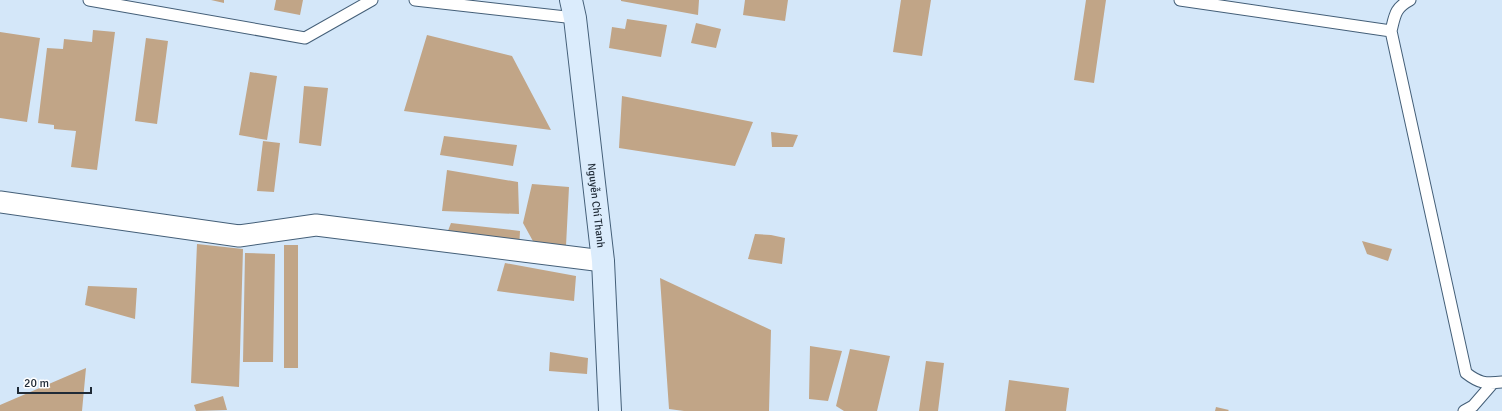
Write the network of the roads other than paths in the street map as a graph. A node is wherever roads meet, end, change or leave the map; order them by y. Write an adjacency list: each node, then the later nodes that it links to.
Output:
1 (89, 0): 2 (lane)
2 (372, 0)
3 (415, 0): 6 (lane)
4 (1180, 0): 7 (lane)
5 (1410, 0): 7 (lane)
6 (573, 9): 9 (main road, Nguyễn Chí Thanh)
7 (1391, 31): 10 (lane)
8 (0, 202): 9 (street)
9 (602, 261): 11 (main road, Nguyễn Chí Thanh)
10 (1497, 382): 12 (lane)
11 (610, 411)
12 (1464, 411)

